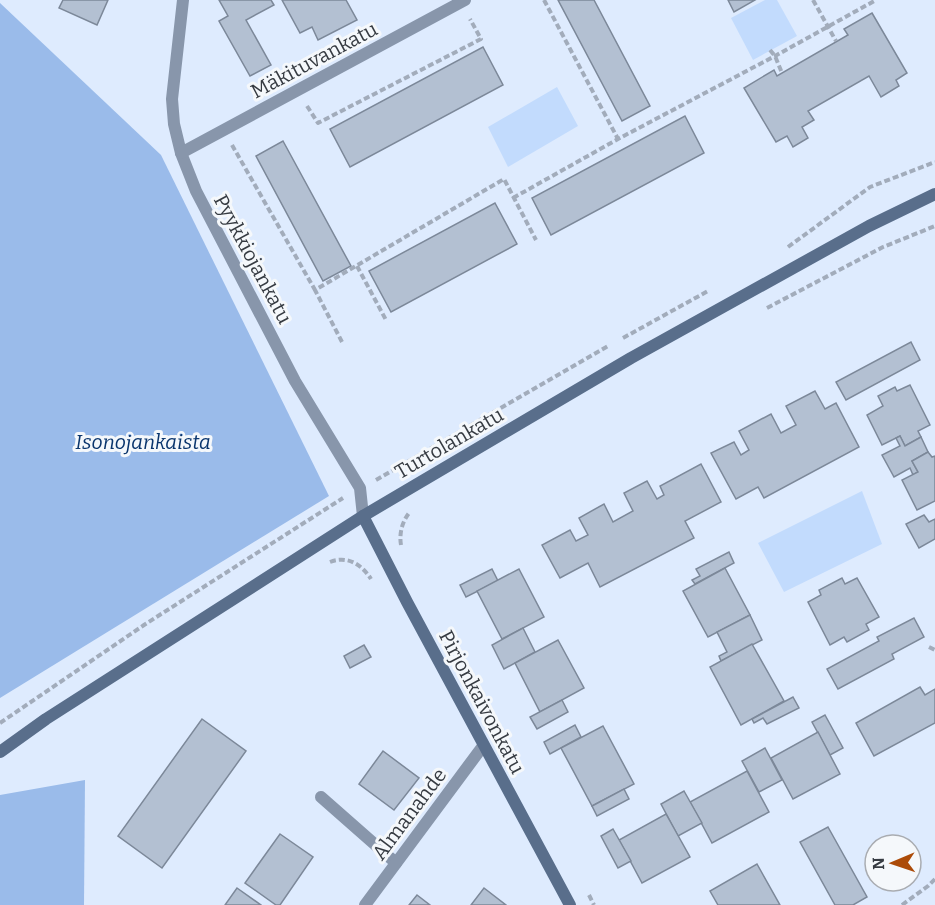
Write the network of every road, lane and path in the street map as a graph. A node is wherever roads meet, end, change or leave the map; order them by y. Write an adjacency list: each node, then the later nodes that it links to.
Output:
1 (183, 0): 15 (street, Pyykkiojankatu)
2 (544, 0): 14 (path)
3 (813, 0): 7 (path)
4 (876, 0): 6 (path)
5 (464, 1): 12 (street, Mäkituvankatu); 12 (path)
6 (867, 2): 7 (path)
7 (828, 27): 8 (path); 10 (path)
8 (836, 41)
9 (770, 50): 10 (path)
10 (775, 56): 11 (path); 14 (path)
11 (782, 73)
12 (298, 90): 13 (street, Mäkituvankatu)
13 (224, 130): 15 (street, Mäkituvankatu); 21 (path)
14 (618, 139): 17 (path)
15 (181, 153): 26 (street, Pyykkiojankatu)
16 (935, 194): 26 (main road, Turtolankatu)
17 (513, 198): 19 (path); 20 (path)
18 (935, 226): 22 (path)
19 (536, 240)
20 (357, 266): 21 (path); 23 (path)
21 (315, 290): 24 (path)
22 (764, 309)
23 (386, 320)
24 (342, 342)
25 (416, 508): 27 (path)
26 (363, 516): 34 (main road, Pirjonkaivonkatu); 35 (main road, Turtolankatu)
27 (402, 548)
28 (326, 564): 29 (path)
29 (372, 581)
30 (929, 647): 31 (path)
31 (935, 650)
32 (46, 691): 33 (path)
33 (0, 723)
34 (483, 746): 37 (street, Almanahde); 41 (main road, Pirjonkaivonkatu)
35 (0, 752)
36 (321, 797): 37 (street)
37 (396, 863): 40 (street, Almanahde)
38 (935, 879): 43 (path)
39 (584, 886): 42 (path)
40 (365, 905)
41 (570, 905)
42 (594, 905)
43 (902, 905)

